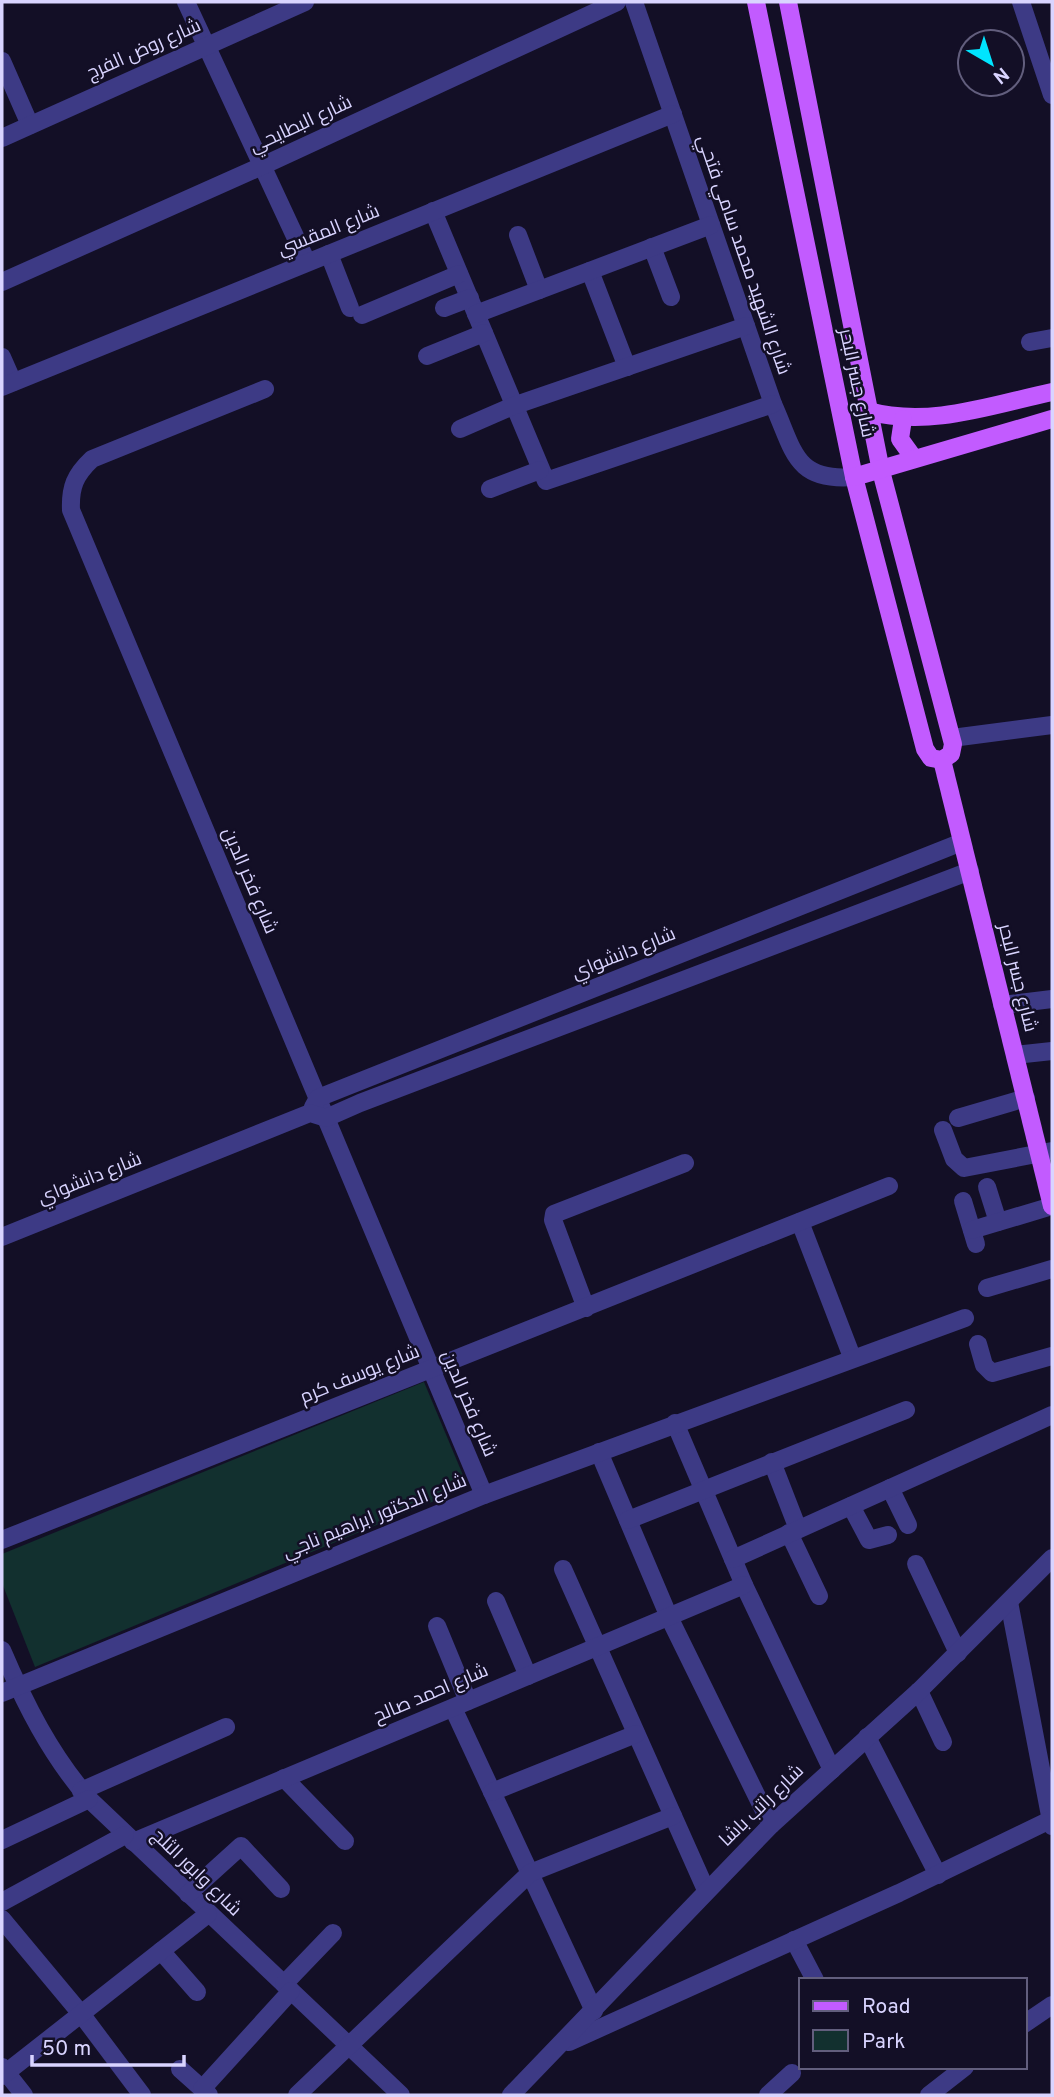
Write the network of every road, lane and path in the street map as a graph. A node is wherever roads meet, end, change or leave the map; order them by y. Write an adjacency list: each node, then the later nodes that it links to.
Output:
1 (187, 2): 8 (street)
2 (305, 2): 8 (street, شارع روض الفرج)
3 (617, 2): 14 (street, شارع البطايحي)
4 (634, 2): 11 (street, شارع الشهيد محمد سامي فتحي)
5 (756, 2): 47 (main road, شارع جسر البحر)
6 (788, 2): 40 (main road, شارع جسر البحر)
7 (1021, 2): 10 (street)
8 (206, 46): 12 (street, شارع روض الفرج); 14 (street)
9 (2, 61): 12 (street)
10 (1052, 95)
11 (673, 114): 15 (street, شارع المقسي); 16 (street, شارع الشهيد محمد سامي فتحي)
12 (30, 125): 13 (street, شارع روض الفرج)
13 (2, 138)
14 (262, 166): 20 (street); 23 (street, شارع البطايحي)
15 (433, 211): 19 (street, شارع المقسي); 22 (street)
16 (711, 225): 18 (street); 28 (street, شارع الشهيد محمد سامي فتحي)
17 (518, 235): 24 (street)
18 (652, 247): 21 (street); 25 (street)
19 (329, 254): 20 (street, شارع المقسي); 22 (street)
20 (307, 262): 35 (street, شارع المقسي)
21 (590, 271): 24 (street); 34 (street)
22 (459, 274): 26 (street)
23 (2, 282)
24 (539, 290): 26 (street)
25 (671, 297)
26 (473, 306): 27 (street); 29 (street)
27 (444, 308)
28 (746, 326): 34 (street); 38 (street, شارع الشهيد محمد سامي فتحي)
29 (484, 333): 32 (street); 39 (street)
30 (1052, 338): 31 (street)
31 (1030, 342)
32 (426, 356)
33 (2, 357): 35 (street)
34 (627, 367): 39 (street)
35 (7, 385)
36 (265, 389): 59 (street, شارع فخر الدين)
37 (1052, 392): 41 (main road)
38 (773, 404): 46 (street); 47 (street, شارع الشهيد محمد سامي فتحي)
39 (513, 406): 43 (street); 46 (street)
40 (868, 411): 41 (main road); 45 (main road, شارع جسر البحر)
41 (903, 419): 44 (main road)
42 (1052, 419): 44 (main road)
43 (460, 429)
44 (913, 457): 45 (main road)
45 (881, 471): 47 (main road); 50 (main road, شارع جسر البحر)
46 (543, 475): 48 (street)
47 (854, 477): 51 (main road, شارع جسر البحر)
48 (490, 488)
49 (1052, 724): 50 (street)
50 (952, 738): 51 (main road)
51 (942, 760): 52 (main road, شارع جسر البحر)
52 (962, 842): 53 (main road, شارع جسر البحر); 59 (street, شارع دانشواي)
53 (970, 871): 55 (main road, شارع جسر البحر); 59 (street, شارع دانشواي)
54 (1052, 999): 55 (street)
55 (1002, 1005): 57 (main road, شارع جسر البحر)
56 (1052, 1051): 57 (street)
57 (1015, 1055): 58 (main road, شارع جسر البحر)
58 (1026, 1098): 60 (street); 62 (main road, شارع جسر البحر)
59 (318, 1110): 70 (street, شارع دانشواي); 78 (street, شارع فخر الدين)
60 (958, 1118)
61 (943, 1130): 62 (street)
62 (1046, 1152): 67 (main road, شارع جسر البحر)
63 (685, 1164): 73 (street)
64 (889, 1186): 68 (street, شارع يوسف كرم)
65 (987, 1187): 69 (street)
66 (964, 1201): 69 (street)
67 (1052, 1206): 69 (street)
68 (800, 1222): 73 (street, شارع يوسف كرم); 77 (street)
69 (998, 1222)
70 (2, 1237)
71 (1052, 1269): 72 (street)
72 (987, 1288)
73 (586, 1308): 78 (street, شارع يوسف كرم)
74 (965, 1318): 77 (street, شارع الدكتور ابراهيم ناجي)
75 (978, 1344): 76 (street)
76 (1052, 1356)
77 (852, 1357): 81 (street, شارع الدكتور ابراهيم ناجي)
78 (431, 1369): 86 (street, شارع فخر الدين); 92 (street, شارع يوسف كرم)
79 (906, 1409): 83 (street)
80 (1052, 1415): 84 (street)
81 (675, 1423): 82 (street, شارع الدكتور ابراهيم ناجي); 85 (street)
82 (599, 1452): 86 (street, شارع الدكتور ابراهيم ناجي); 88 (street)
83 (772, 1462): 85 (street); 90 (street)
84 (890, 1488): 87 (street); 89 (street)
85 (702, 1489): 88 (street); 94 (street)
86 (484, 1495): 107 (street, شارع الدكتور ابراهيم ناجي)
87 (851, 1506): 90 (street); 91 (street)
88 (628, 1520): 101 (street)
89 (908, 1525)
90 (793, 1531): 94 (street); 98 (street)
91 (888, 1535)
92 (2, 1540)
93 (1052, 1558): 100 (street, شارع راتب باشا)
94 (733, 1559): 97 (street)
95 (916, 1564): 105 (street)
96 (563, 1569): 103 (street)
97 (744, 1586): 101 (street, شارع احمد صالح); 114 (street)
98 (819, 1596)
99 (496, 1601): 106 (street)
100 (1009, 1602): 105 (street, شارع راتب باشا); 119 (street)
101 (669, 1617): 103 (street, شارع احمد صالح); 120 (street)
102 (437, 1626): 109 (street)
103 (597, 1647): 106 (street, شارع احمد صالح); 111 (street)
104 (2, 1650): 107 (street, شارع وابور الثلج)
105 (958, 1653): 108 (street, شارع راتب باشا)
106 (528, 1676): 109 (street, شارع احمد صالح)
107 (10, 1690): 117 (street, شارع وابور الثلج)
108 (919, 1691): 112 (street, شارع راتب باشا); 113 (street)
109 (461, 1704): 115 (street, شارع احمد صالح); 116 (street)
110 (226, 1727): 117 (street)
111 (636, 1734): 116 (street); 118 (street)
112 (867, 1737): 114 (street, شارع راتب باشا); 125 (street)
113 (943, 1742)
114 (832, 1769): 120 (street, شارع راتب باشا)
115 (284, 1778): 121 (street, شارع احمد صالح); 123 (street)
116 (492, 1792): 124 (street)
117 (85, 1795): 121 (street, شارع وابور الثلج); 122 (street)
118 (673, 1816): 124 (street); 127 (street)
119 (1052, 1822): 125 (street)
120 (771, 1825): 127 (street, شارع راتب باشا)
121 (129, 1838): 128 (street, شارع وابور الثلج); 129 (street, شارع احمد صالح)
122 (2, 1840)
123 (345, 1841)
124 (530, 1873): 139 (street); 142 (street)
125 (938, 1875): 133 (street)
126 (281, 1889): 128 (street)
127 (706, 1890): 139 (street, شارع راتب باشا)
128 (188, 1894): 130 (street, شارع وابور الثلج)
129 (3, 1901)
130 (208, 1914): 134 (street); 136 (street, شارع وابور الثلج)
131 (2, 1919): 140 (street)
132 (333, 1933): 136 (street)
133 (794, 1940): 135 (street); 143 (street)
134 (161, 1951): 137 (street); 140 (street)
135 (814, 1978)
136 (288, 1987): 142 (street, شارع وابور الثلج); 148 (street)
137 (197, 1992)
138 (1052, 2005): 141 (street)
139 (594, 2011): 143 (street, شارع راتب باشا)
140 (82, 2015): 146 (street); 150 (street)
141 (1026, 2023)
142 (348, 2044): 151 (street); 152 (street, شارع وابور الثلج)
143 (558, 2047): 153 (street, شارع راتب باشا)
144 (180, 2069): 148 (street)
145 (962, 2069): 155 (street)
146 (3, 2072): 149 (street)
147 (792, 2073): 154 (street)
148 (205, 2092)
149 (24, 2095)
150 (142, 2095)
151 (297, 2095)
152 (401, 2095)
153 (511, 2095)
154 (768, 2095)
155 (929, 2095)

